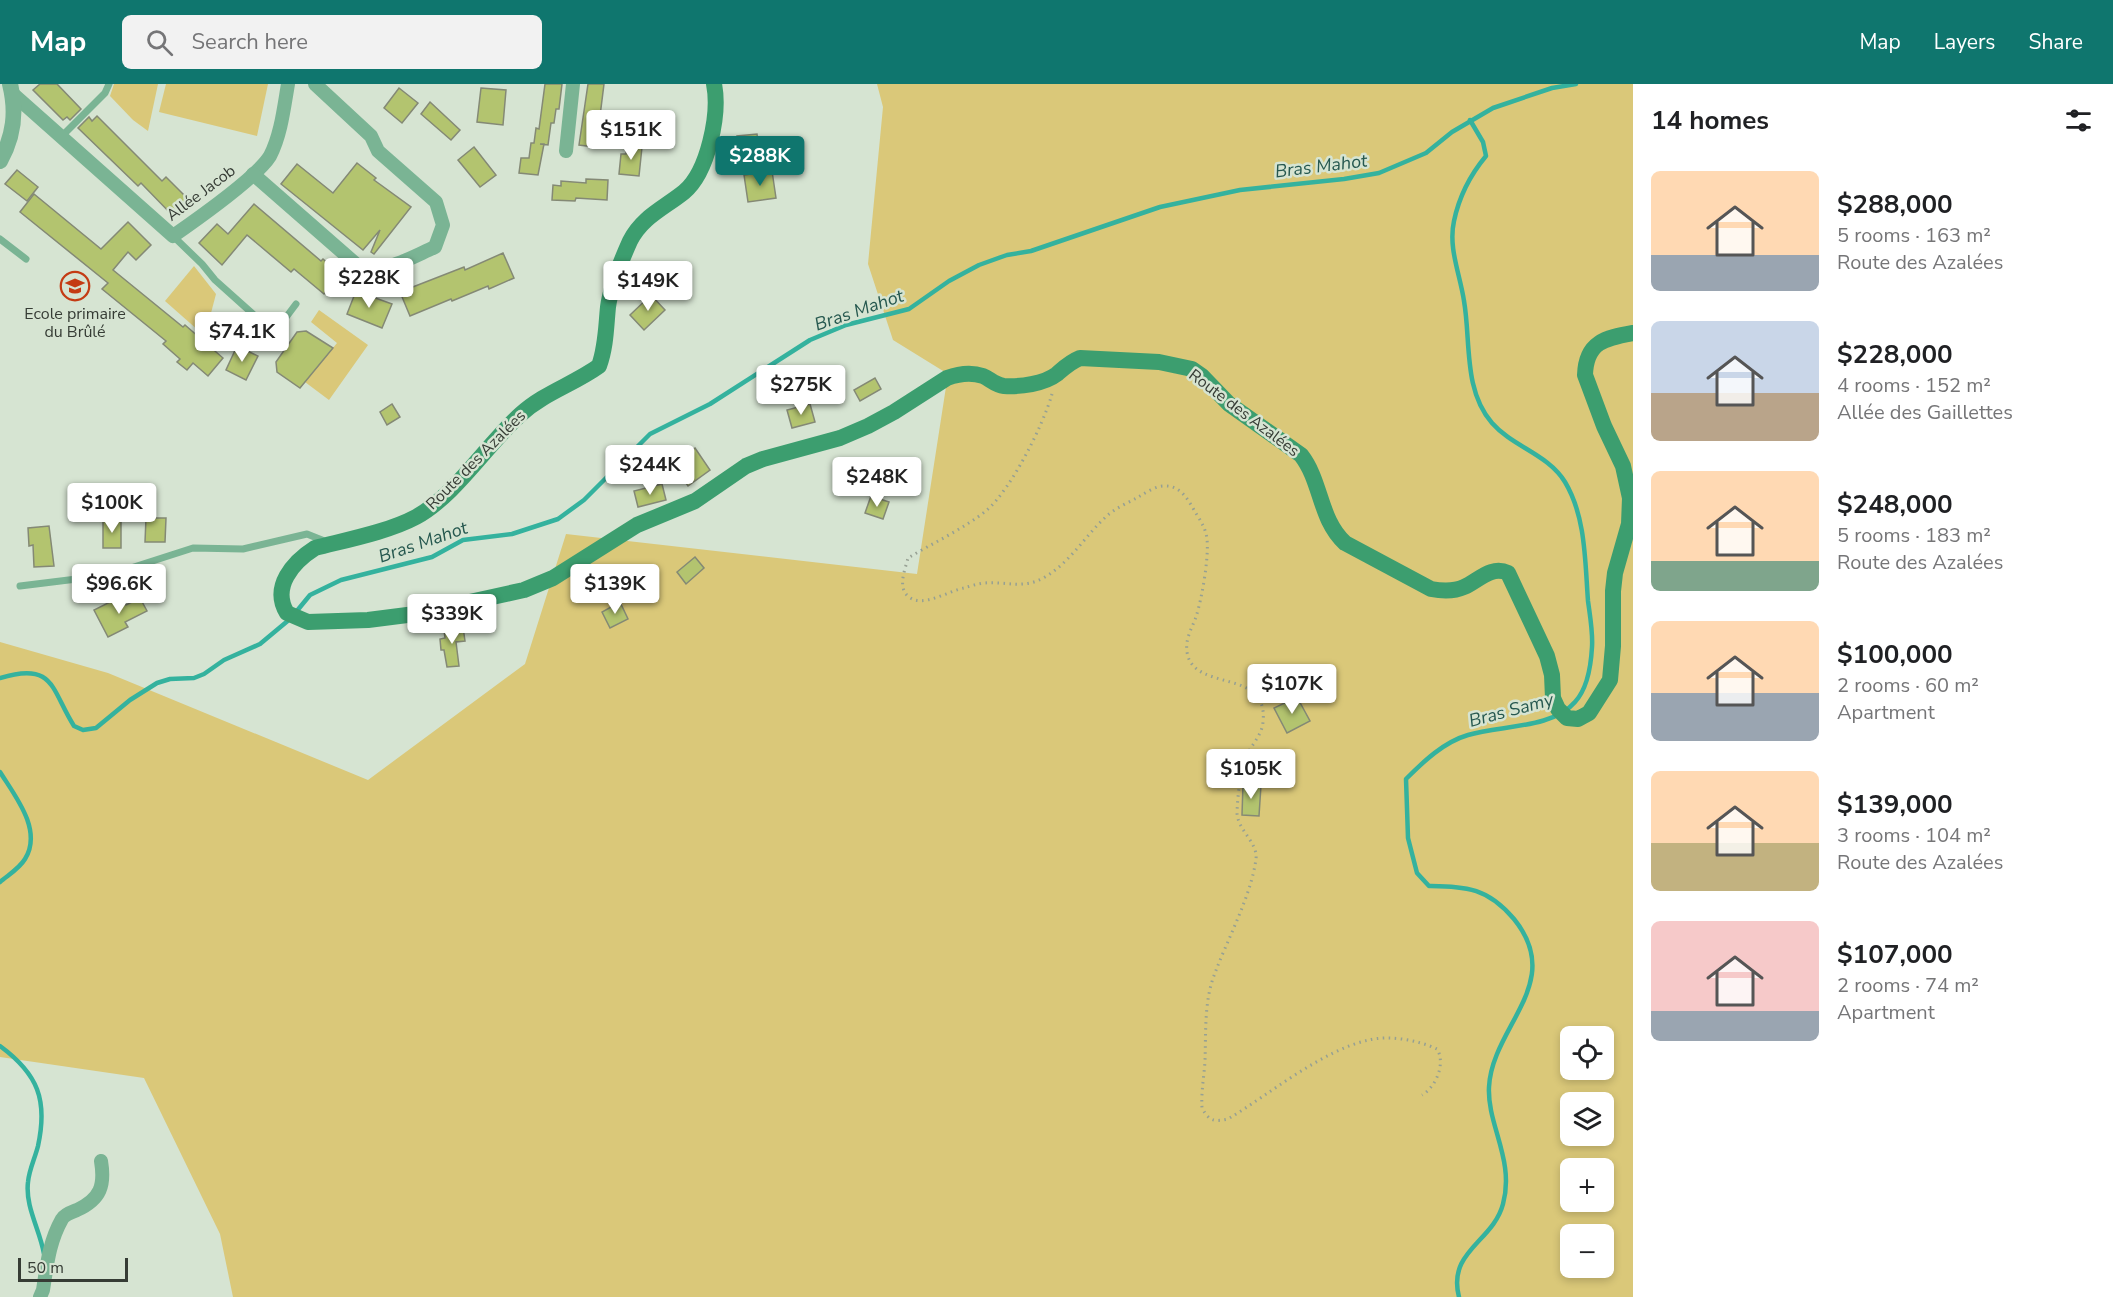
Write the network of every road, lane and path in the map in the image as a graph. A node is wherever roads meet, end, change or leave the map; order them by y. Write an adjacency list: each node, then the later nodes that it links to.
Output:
1 (109, 84): 7 (lane)
2 (288, 84): 10 (street, Allée Jacob)
3 (315, 84): 10 (street)
4 (573, 84): 8 (street)
5 (714, 84): 17 (main road, Route des Azalées)
6 (10, 91): 7 (street, Allée Jacob); 9 (street)
7 (61, 137): 11 (street, Allée Jacob)
8 (566, 151)
9 (0, 161)
10 (253, 174): 11 (street, Allée Jacob)
11 (173, 236): 14 (lane)
12 (0, 239): 13 (lane)
13 (26, 260)
14 (296, 304)
15 (1633, 333): 16 (main road, Route des Azalées)
16 (1051, 377): 17 (main road, Route des Azalées); 19 (path)
17 (332, 543): 18 (lane)
18 (20, 586)
19 (1422, 1095)
20 (101, 1161): 21 (street)
21 (40, 1297)

